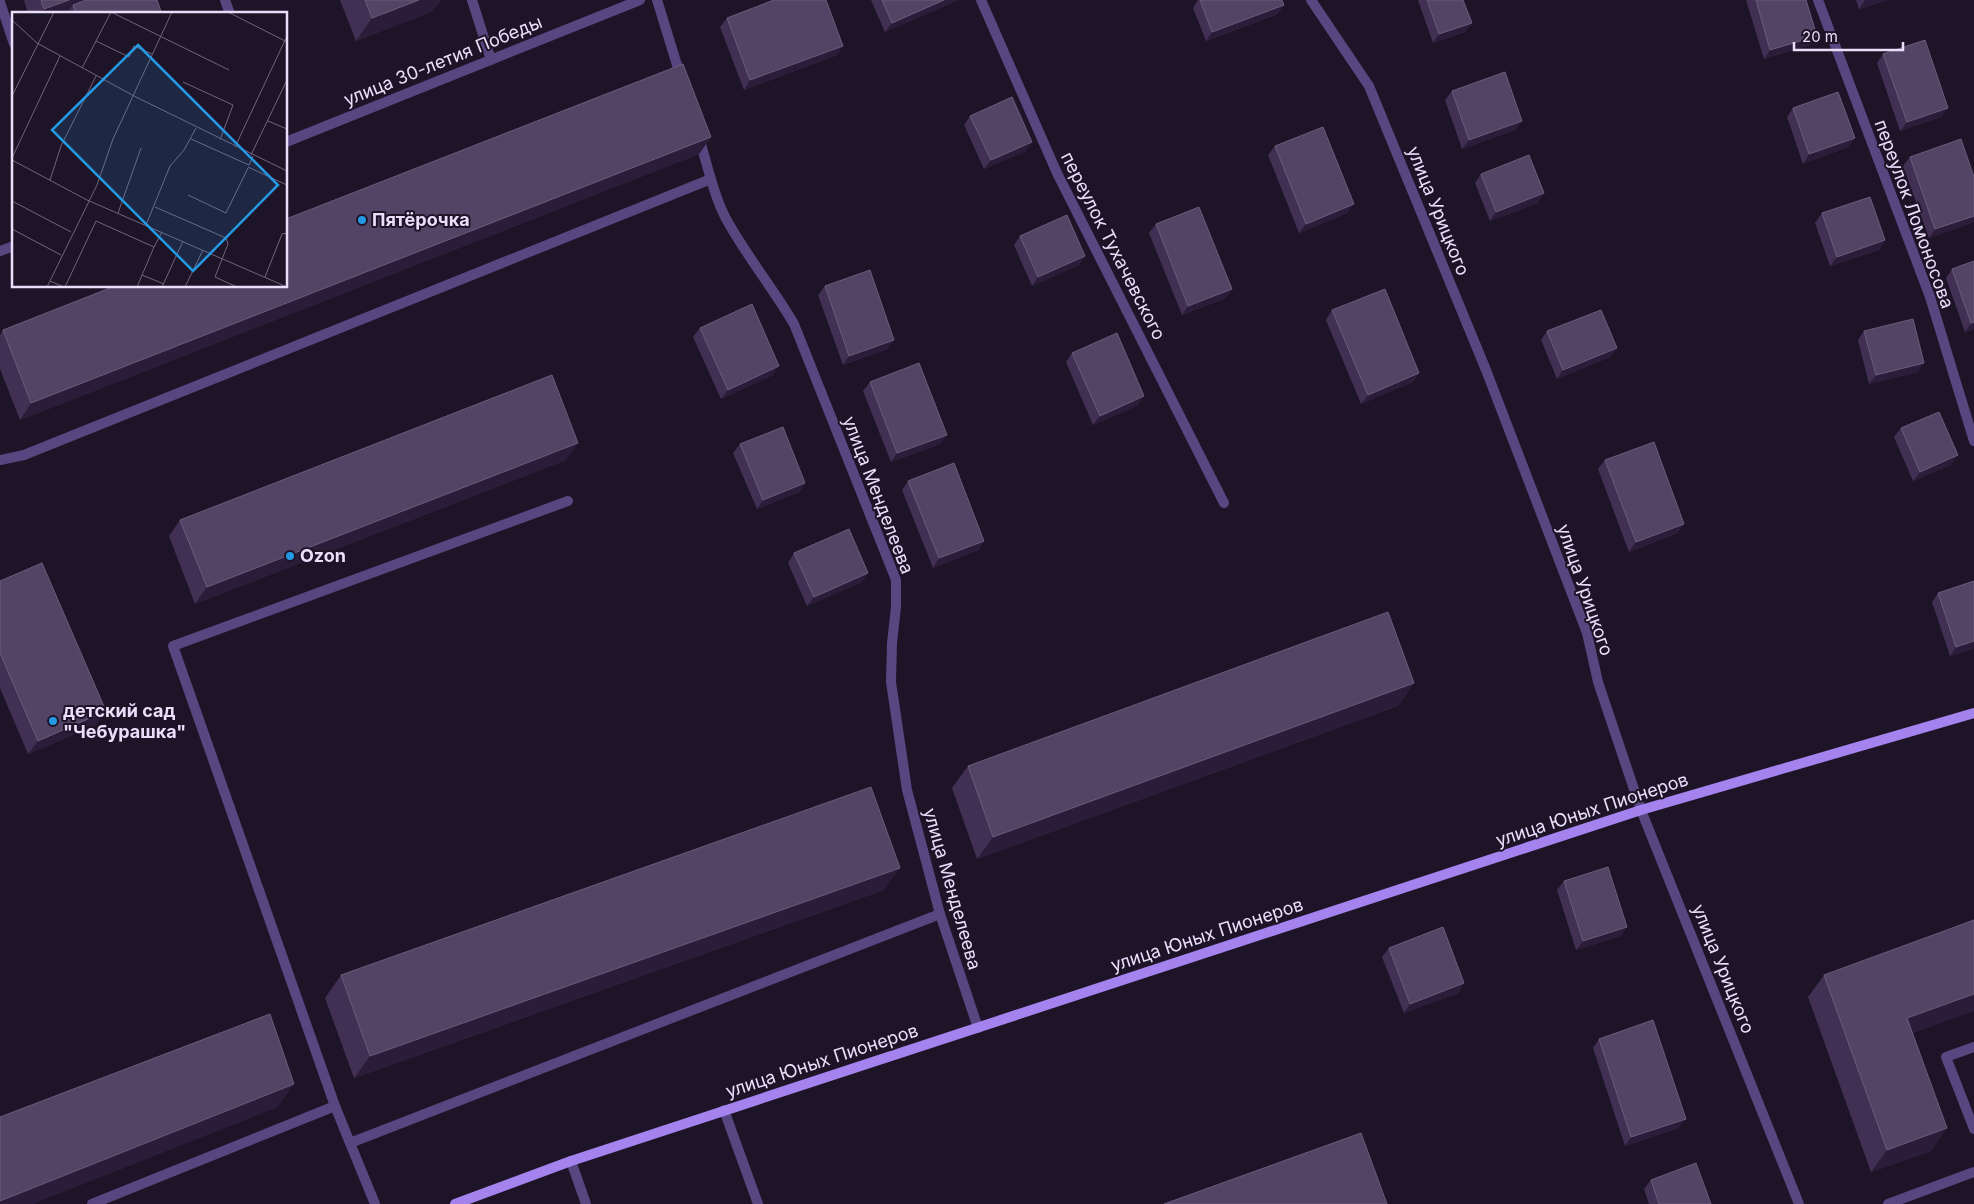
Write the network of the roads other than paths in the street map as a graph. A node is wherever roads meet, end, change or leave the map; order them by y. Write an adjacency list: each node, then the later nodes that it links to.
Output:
1 (225, 0): 9 (street)
2 (472, 0): 11 (street)
3 (640, 0): 11 (street, улица 30-летия Победы)
4 (657, 0): 12 (street)
5 (981, 0): 21 (street, переулок Тухачевского)
6 (1311, 0): 23 (street, улица Урицкого)
7 (1818, 0): 18 (street, переулок Ломоносова)
8 (0, 2): 10 (street)
9 (229, 12)
10 (12, 38)
11 (492, 60): 14 (street, улица 30-летия Победы)
12 (683, 85)
13 (697, 132): 15 (street, улица Менделеева)
14 (288, 141)
15 (711, 179): 19 (street); 24 (street, улица Менделеева)
16 (12, 247): 17 (street)
17 (0, 251)
18 (1974, 441)
19 (0, 460)
20 (568, 501): 27 (street)
21 (1224, 503)
22 (1974, 713): 23 (main road, улица Юных Пионеров)
23 (1641, 810): 25 (main road, улица Юных Пионеров); 38 (street, улица Урицкого)
24 (940, 914): 25 (street, улица Менделеева); 30 (street)
25 (978, 1028): 28 (main road, улица Юных Пионеров)
26 (1974, 1047): 29 (street)
27 (335, 1106): 30 (street); 33 (street)
28 (724, 1110): 31 (main road, улица Юных Пионеров); 37 (street)
29 (1974, 1129)
30 (350, 1143): 34 (street)
31 (571, 1161): 35 (main road, улица Юных Пионеров); 36 (street)
32 (1974, 1172): 39 (street)
33 (92, 1204)
34 (374, 1204)
35 (455, 1204)
36 (586, 1204)
37 (758, 1204)
38 (1799, 1204)
39 (1888, 1204)

